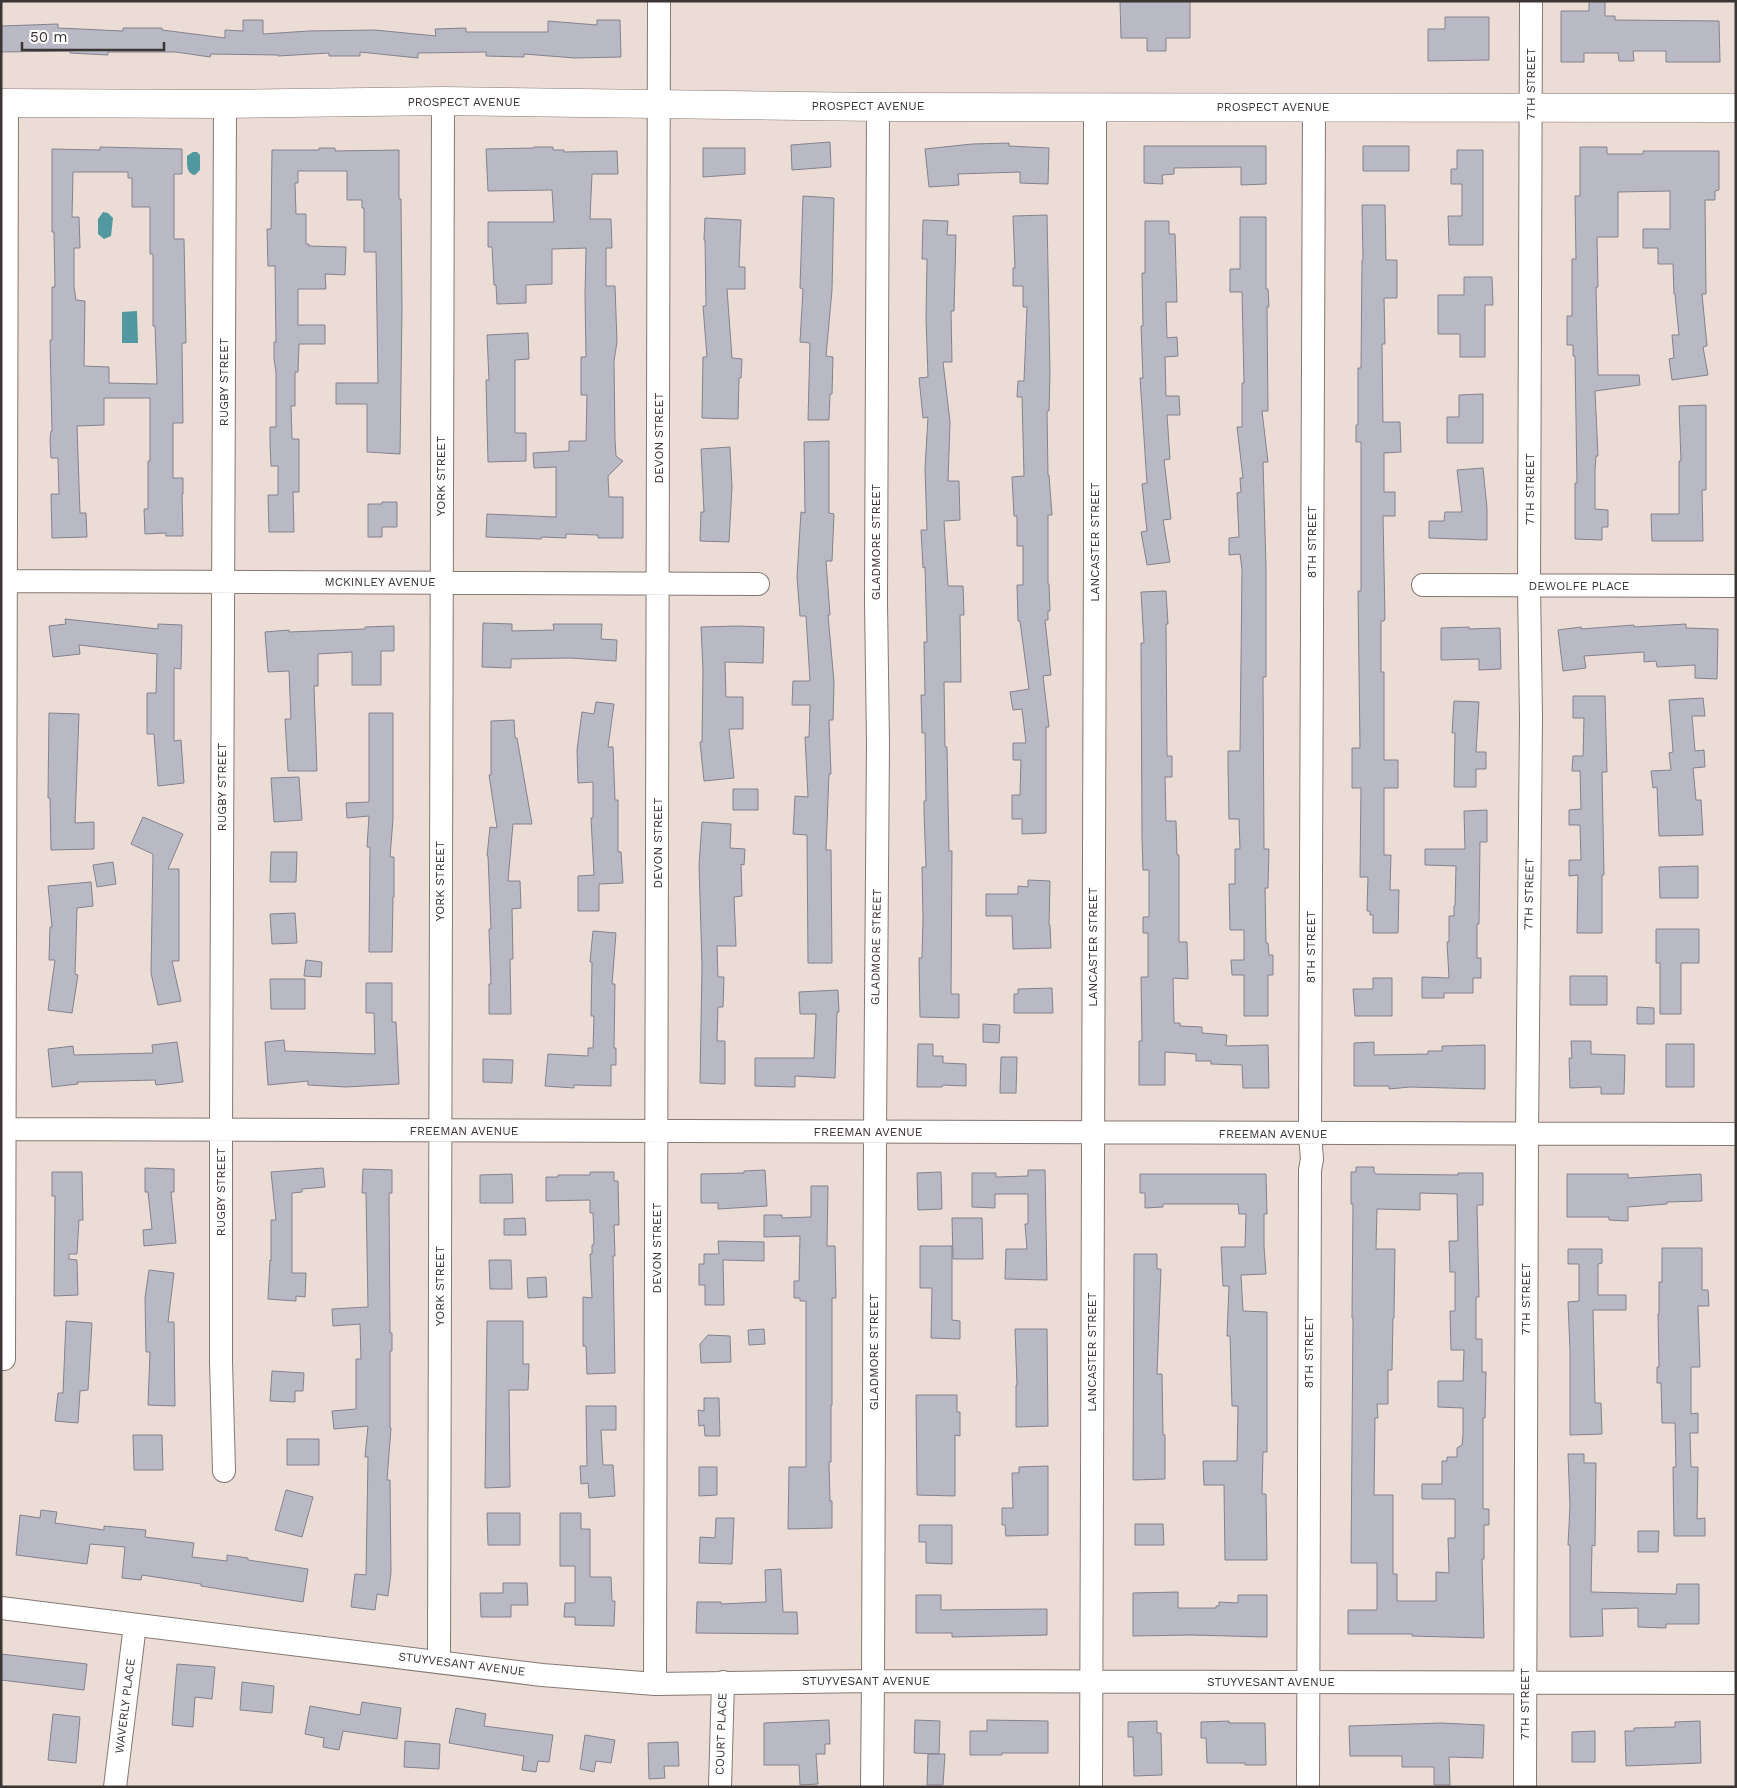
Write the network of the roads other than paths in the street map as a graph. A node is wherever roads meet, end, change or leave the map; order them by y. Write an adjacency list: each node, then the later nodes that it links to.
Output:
1 (660, 1): 6 (street, DEVON STREET)
2 (1531, 1): 9 (street, 7TH STREET)
3 (443, 101): 5 (street, PROSPECT AVENUE); 6 (street, PROSPECT AVENUE); 14 (street, YORK STREET)
4 (4, 103): 5 (street, PROSPECT AVENUE); 12 (street)
5 (225, 104): 13 (street, RUGBY STREET)
6 (660, 104): 7 (street, PROSPECT AVENUE); 15 (street, DEVON STREET)
7 (878, 107): 8 (street, PROSPECT AVENUE); 24 (street, GLADMORE STREET)
8 (1095, 107): 10 (street, PROSPECT AVENUE); 25 (street, LANCASTER STREET)
9 (1531, 107): 10 (street, PROSPECT AVENUE); 11 (street, PROSPECT AVENUE); 18 (street, 7TH STREET)
10 (1314, 108): 26 (street, 8TH STREET)
11 (1736, 108)
12 (3, 581): 13 (street, MCKINLEY AVENUE); 20 (street)
13 (223, 582): 14 (street, MCKINLEY AVENUE); 21 (street, RUGBY STREET)
14 (441, 582): 15 (street, MCKINLEY AVENUE); 22 (street, YORK STREET)
15 (659, 583): 16 (street, MCKINLEY AVENUE); 23 (street, DEVON STREET)
16 (758, 584)
17 (1423, 585): 18 (street, DEWOLFE PLACE)
18 (1529, 586): 19 (street, DEWOLFE PLACE); 27 (street, 7TH STREET)
19 (1736, 586)
20 (3, 1129): 21 (street, FREEMAN AVENUE); 29 (street)
21 (221, 1130): 22 (street, FREEMAN AVENUE); 30 (street, RUGBY STREET)
22 (440, 1131): 23 (street, FREEMAN AVENUE); 33 (street, YORK STREET)
23 (658, 1132): 24 (street, FREEMAN AVENUE); 40 (street, DEVON STREET)
24 (874, 1132): 25 (street, FREEMAN AVENUE); 34 (street, GLADMORE STREET)
25 (1092, 1133): 26 (street, FREEMAN AVENUE); 35 (street, LANCASTER STREET)
26 (1310, 1134): 27 (street, FREEMAN AVENUE); 37 (street, 8TH STREET)
27 (1527, 1134): 28 (street, FREEMAN AVENUE); 38 (street, 7TH STREET)
28 (1736, 1134)
29 (4, 1360)
30 (224, 1471)
31 (1, 1608): 32 (street, STUYVESANT AVENUE)
32 (134, 1625): 33 (street, STUYVESANT AVENUE); 41 (street, WAVERLY PLACE)
33 (439, 1661): 40 (street, STUYVESANT AVENUE)
34 (873, 1681): 35 (street, STUYVESANT AVENUE); 36 (street, STUYVESANT AVENUE); 43 (street, GLADMORE STREET)
35 (1091, 1681): 37 (street, STUYVESANT AVENUE); 44 (street, LANCASTER STREET)
36 (723, 1682): 40 (street, STUYVESANT AVENUE); 42 (street, COURT PLACE)
37 (1308, 1682): 38 (street, STUYVESANT AVENUE); 45 (street, 8TH STREET)
38 (1525, 1682): 39 (street, STUYVESANT AVENUE); 46 (street, 7TH STREET)
39 (1736, 1683)
40 (656, 1684)
41 (115, 1787)
42 (720, 1787)
43 (872, 1787)
44 (1090, 1787)
45 (1308, 1787)
46 (1525, 1787)

